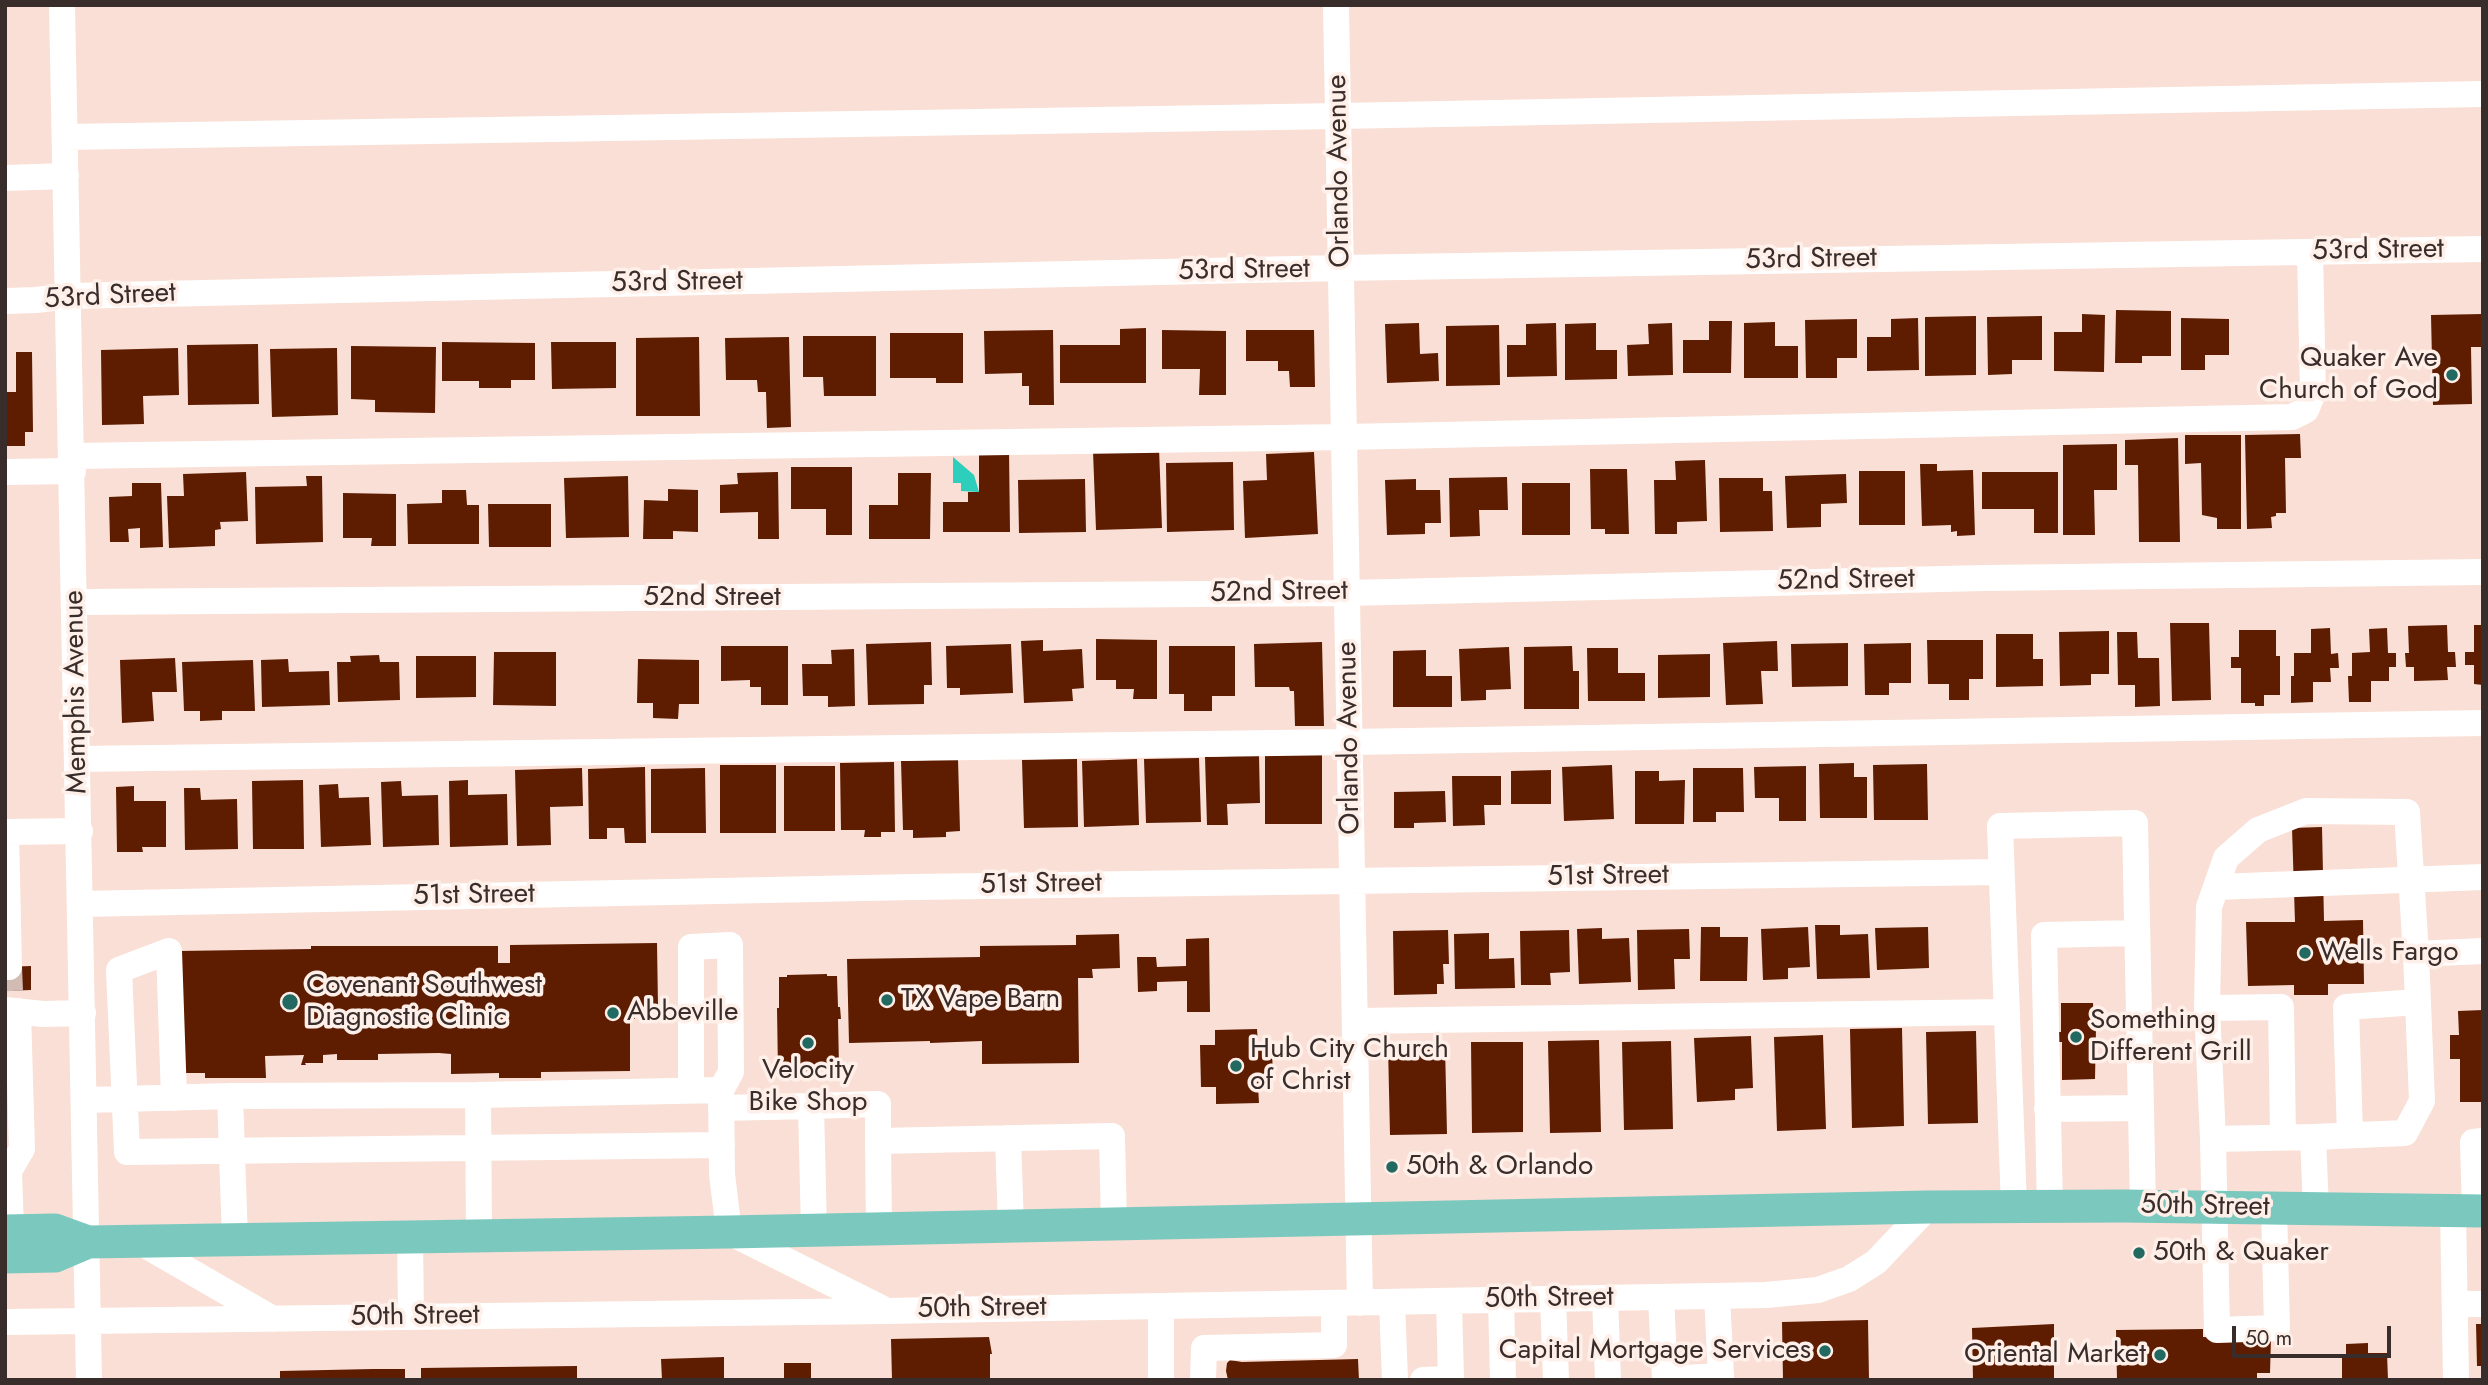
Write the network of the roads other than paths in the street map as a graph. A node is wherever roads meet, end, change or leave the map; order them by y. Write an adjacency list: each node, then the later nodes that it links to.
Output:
1 (62, 5): 5 (street, Memphis Avenue)
2 (1336, 5): 4 (street, Orlando Avenue)
3 (2483, 94): 4 (street)
4 (1339, 116): 5 (street); 10 (street, Orlando Avenue)
5 (65, 137): 6 (street, Memphis Avenue)
6 (66, 176): 7 (street); 11 (street, Memphis Avenue)
7 (5, 178)
8 (2483, 249): 9 (street, 53rd Street)
9 (2310, 252): 10 (street, 53rd Street); 13 (street)
10 (1341, 268): 11 (street, 53rd Street); 13 (street, Orlando Avenue)
11 (69, 296): 12 (street, 53rd Street); 14 (street, Memphis Avenue)
12 (5, 301)
13 (1345, 437): 14 (street); 17 (street, Orlando Avenue)
14 (73, 463): 15 (street); 18 (street, Memphis Avenue)
15 (5, 472)
16 (2483, 572): 17 (street, 52nd Street)
17 (1347, 593): 18 (street, 52nd Street); 20 (street, Orlando Avenue)
18 (76, 602): 21 (street, Memphis Avenue)
19 (2483, 723): 20 (street)
20 (1350, 742): 21 (street); 26 (street, Orlando Avenue)
21 (78, 759): 22 (street, Memphis Avenue)
22 (80, 831): 23 (street); 29 (street, Memphis Avenue)
23 (6, 832): 33 (street)
24 (2001, 872): 26 (street, 51st Street); 30 (street); 36 (street)
25 (2483, 877): 27 (street)
26 (1353, 880): 29 (street, 51st Street); 38 (street, Orlando Avenue)
27 (2412, 881): 28 (street); 28 (street); 32 (street)
28 (2216, 887): 35 (street)
29 (81, 904): 37 (street, Memphis Avenue)
30 (2137, 933): 47 (street); 48 (street)
31 (2483, 951): 32 (street)
32 (2416, 954): 34 (street)
33 (10, 998): 37 (street); 59 (street)
34 (2418, 1002): 49 (street); 49 (street)
35 (2207, 1008): 50 (street); 53 (street)
36 (2006, 1012): 38 (street); 60 (street)
37 (83, 1013): 45 (street, Memphis Avenue)
38 (1355, 1021): 68 (street, Orlando Avenue)
39 (691, 1090): 40 (street); 44 (street); 44 (street)
40 (478, 1095): 41 (street); 57 (street)
41 (230, 1096): 42 (street); 58 (street)
42 (174, 1098): 43 (street); 43 (street)
43 (125, 1099): 45 (street); 58 (street)
44 (721, 1099): 46 (street); 56 (street)
45 (85, 1100): 79 (street, Memphis Avenue)
46 (811, 1106): 54 (street); 72 (street)
47 (2141, 1108): 48 (street); 62 (street)
48 (2047, 1109): 61 (street)
49 (2350, 1135): 51 (street)
50 (2283, 1137): 51 (street); 53 (street)
51 (2313, 1137): 66 (street)
52 (1008, 1139): 54 (street); 69 (street); 70 (street)
53 (2213, 1139): 64 (street)
54 (878, 1141): 71 (street)
55 (2483, 1142): 67 (street)
56 (722, 1145): 57 (street); 73 (street)
57 (479, 1148): 58 (street); 74 (street)
58 (232, 1151): 77 (street)
59 (7, 1171): 76 (street)
60 (2014, 1207): 61 (main road, 50th Street); 63 (main road, 50th Street)
61 (2050, 1207): 62 (main road, 50th Street)
62 (2143, 1207): 64 (main road, 50th Street)
63 (1928, 1208): 68 (main road, 50th Street); 80 (street, 50th Street)
64 (2213, 1208): 65 (main road, 50th Street); 65 (street)
65 (2274, 1209): 66 (main road, 50th Street)
66 (2316, 1209): 67 (main road, 50th Street)
67 (2470, 1211): 89 (street)
68 (1359, 1219): 69 (main road, 50th Street); 88 (street, Orlando Avenue)
69 (1114, 1224): 70 (main road, 50th Street)
70 (1011, 1226): 71 (main road, 50th Street)
71 (879, 1229): 72 (main road, 50th Street)
72 (814, 1230): 73 (main road, 50th Street)
73 (729, 1232): 74 (main road, 50th Street); 92 (street)
74 (479, 1235): 75 (main road, 50th Street)
75 (410, 1236): 77 (main road, 50th Street); 93 (street)
76 (7, 1239): 79 (main road, 50th Street)
77 (235, 1240): 78 (main road, 50th Street)
78 (138, 1241): 79 (main road, 50th Street); 95 (street)
79 (88, 1242): 94 (street, Memphis Avenue)
80 (1717, 1296): 81 (street, 50th Street); 81 (street)
81 (1661, 1297): 82 (street, 50th Street)
82 (1605, 1298): 83 (street, 50th Street); 104 (street)
83 (1553, 1299): 84 (street, 50th Street); 103 (street)
84 (1501, 1300): 85 (street, 50th Street); 102 (street)
85 (1449, 1301): 86 (street, 50th Street); 101 (street)
86 (1392, 1302): 88 (street, 50th Street); 100 (street)
87 (1334, 1303): 88 (street, 50th Street); 91 (street, 50th Street); 99 (street)
88 (1360, 1303)
89 (2455, 1304): 90 (street); 105 (street)
90 (2483, 1304)
91 (1161, 1306): 92 (street, 50th Street); 98 (street)
92 (885, 1311): 93 (street, 50th Street)
93 (411, 1317): 95 (street, 50th Street)
94 (88, 1320): 95 (street, 50th Street); 96 (street, 50th Street); 97 (street, Memphis Avenue)
95 (274, 1320)
96 (5, 1322)
97 (89, 1380)
98 (1161, 1380)
99 (1203, 1380)
100 (1395, 1380)
101 (1423, 1380)
102 (1503, 1380)
103 (1556, 1380)
104 (1608, 1380)
105 (2456, 1380)

